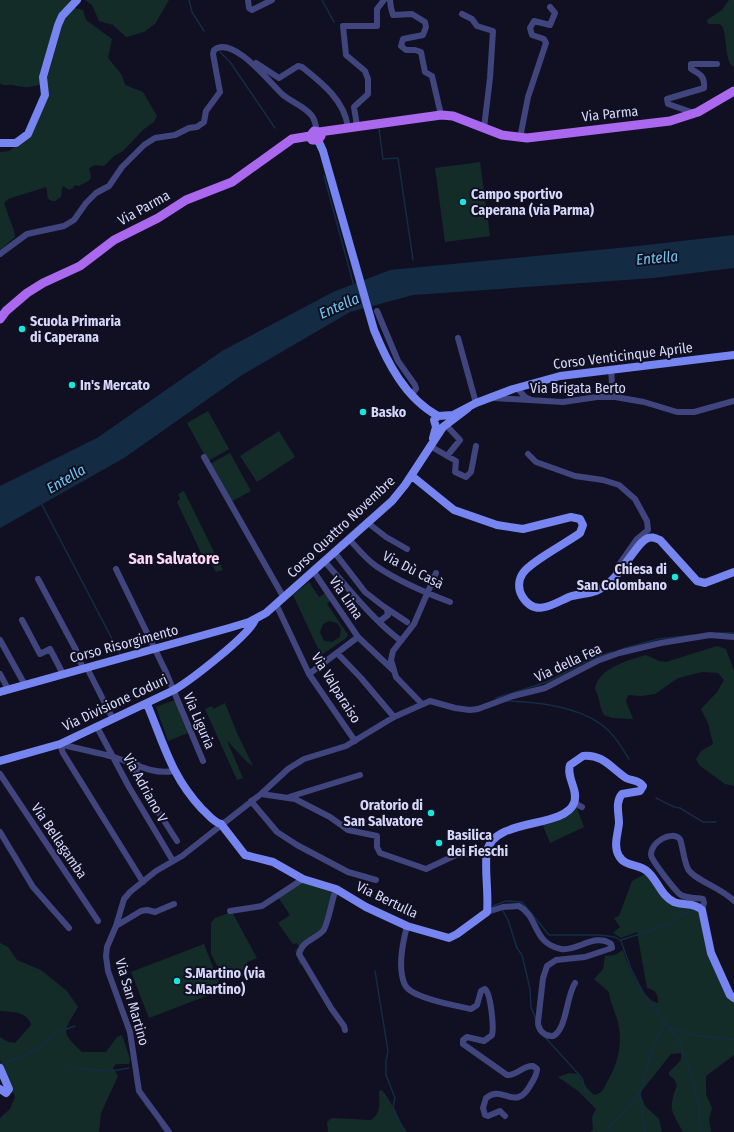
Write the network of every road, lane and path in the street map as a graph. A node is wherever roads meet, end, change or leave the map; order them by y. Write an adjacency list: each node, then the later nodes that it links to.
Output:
1 (77, 0): 17 (street)
2 (248, 0): 3 (street)
3 (272, 0)
4 (384, 0): 13 (street)
5 (390, 0): 12 (street)
6 (550, 7): 16 (street)
7 (462, 14): 14 (street)
8 (248, 59): 13 (street); 15 (street); 18 (street)
9 (717, 64): 11 (street)
10 (734, 92): 11 (main road, Via Parma)
11 (694, 113): 16 (main road, Via Parma)
12 (441, 115): 13 (main road, Via Parma); 14 (main road, Via Parma)
13 (353, 126): 15 (main road, Via Parma)
14 (484, 128): 16 (main road, Via Parma)
15 (316, 135): 20 (main road, Via Parma); 25 (street)
16 (520, 138)
17 (0, 143)
18 (0, 254)
19 (378, 311): 25 (street)
20 (0, 319)
21 (458, 338): 31 (street)
22 (734, 355): 23 (street, Corso Venticinque Aprile)
23 (611, 369): 24 (street, Corso Venticinque Aprile); 26 (street)
24 (515, 388): 27 (street, Corso Venticinque Aprile); 28 (street); 29 (street)
25 (412, 394): 33 (street)
26 (613, 397): 29 (street, Via Brigata Berto); 30 (street, Via Brigata Berto)
27 (486, 399): 28 (street, Via Brigata Berto); 31 (street, Corso Venticinque Aprile)
28 (516, 399): 29 (street, Via Brigata Berto)
29 (532, 401)
30 (734, 401)
31 (476, 403): 32 (street, Corso Venticinque Aprile)
32 (468, 408): 33 (street, Corso Quattro Novembre)
33 (440, 422): 34 (street, Corso Quattro Novembre); 37 (street)
34 (431, 445): 37 (street); 39 (street, Corso Quattro Novembre)
35 (476, 446): 37 (street)
36 (528, 454): 49 (street)
37 (447, 456)
38 (204, 457): 52 (street)
39 (412, 476): 40 (street, Corso Quattro Novembre); 49 (street)
40 (368, 523): 41 (street, Corso Quattro Novembre); 42 (street)
41 (350, 540): 43 (street, Corso Quattro Novembre); 51 (street, Via Dù Casà)
42 (407, 549)
43 (335, 553): 44 (street, Corso Quattro Novembre); 55 (street)
44 (325, 562): 46 (street, Corso Quattro Novembre); 58 (street)
45 (116, 569): 68 (street, Via Liguria)
46 (314, 572): 52 (street, Corso Quattro Novembre); 62 (street, Via Lima)
47 (734, 572): 49 (street)
48 (436, 573): 51 (street)
49 (617, 575)
50 (38, 579): 70 (street)
51 (428, 593): 53 (street, Via Dù Casà); 66 (street)
52 (284, 598): 54 (street, Corso Quattro Novembre)
53 (450, 602)
54 (276, 604): 57 (street, Corso Quattro Novembre); 74 (street, Via Valparaiso)
55 (387, 610): 58 (street); 59 (street)
56 (22, 620): 73 (street)
57 (255, 620): 60 (street, Corso Risorgimento); 67 (street, Via Divisione Coduri)
58 (380, 621): 66 (street)
59 (407, 622)
60 (245, 623): 61 (street, Corso Risorgimento); 64 (street, Via Divisione Coduri)
61 (229, 628): 64 (street); 68 (street, Corso Risorgimento)
62 (358, 637): 69 (street); 71 (street, Via Lima)
63 (734, 637): 79 (street, Via della Fea)
64 (234, 639): 67 (street, Via Divisione Coduri)
65 (0, 640): 75 (street)
66 (401, 641): 71 (street)
67 (229, 646): 76 (street, Via Divisione Coduri)
68 (155, 649): 70 (street, Corso Risorgimento); 76 (street, Via Liguria)
69 (337, 653): 74 (street); 80 (street)
70 (85, 668): 73 (street, Corso Risorgimento); 81 (street)
71 (394, 671): 79 (street, Via Lima)
72 (0, 674): 77 (street)
73 (63, 674): 75 (street, Corso Risorgimento)
74 (309, 674): 83 (street, Via Valparaiso)
75 (25, 685): 77 (street, Corso Risorgimento)
76 (174, 690): 78 (street, Via Divisione Coduri); 87 (street, Via Liguria)
77 (4, 691)
78 (147, 704): 81 (street, Via Divisione Coduri); 89 (street, Via Bertulla)
79 (422, 704): 80 (street, Via della Fea)
80 (394, 717): 83 (street, Via della Fea)
81 (113, 719): 82 (street, Via Divisione Coduri)
82 (97, 727): 84 (street, Via Divisione Coduri); 85 (street, Via Adriano V)
83 (355, 741): 94 (street, Via della Fea)
84 (60, 744): 85 (street); 86 (street, Via Divisione Coduri); 106 (street)
85 (113, 757): 88 (street); 90 (street, Via Adriano V)
86 (0, 761)
87 (203, 761)
88 (138, 766): 89 (street); 92 (street)
89 (173, 771): 99 (street, Via Bertulla)
90 (121, 773): 92 (street); 103 (street, Via Adriano V)
91 (0, 774): 113 (street, Via Bellagamba)
92 (136, 774): 101 (street)
93 (360, 775): 95 (street)
94 (261, 794): 95 (street); 96 (street, Via della Fea)
95 (289, 797): 102 (street)
96 (251, 801): 99 (street, Via San Martino); 105 (street)
97 (574, 803): 98 (street); 102 (street); 110 (street)
98 (582, 807)
99 (221, 824): 103 (street, Via San Martino); 104 (street, Via Bertulla)
100 (0, 832): 116 (street)
101 (177, 841)
102 (487, 852): 112 (street)
103 (173, 861): 106 (street, Via San Martino)
104 (303, 879): 107 (street, Via Bertulla); 111 (street)
105 (376, 880)
106 (143, 882): 114 (street, Via San Martino)
107 (336, 890): 115 (street, Via Bertulla); 119 (street)
108 (734, 901): 110 (street)
109 (174, 904): 114 (street)
110 (702, 910): 118 (street)
111 (230, 911)
112 (488, 912): 115 (street, Via Bertulla); 117 (street)
113 (98, 921)
114 (116, 926): 123 (street, Via San Martino)
115 (407, 926): 122 (street)
116 (69, 928)
117 (575, 983)
118 (734, 998)
119 (345, 1030)
120 (0, 1068): 121 (street)
121 (0, 1089)
122 (505, 1116)
123 (169, 1132)

